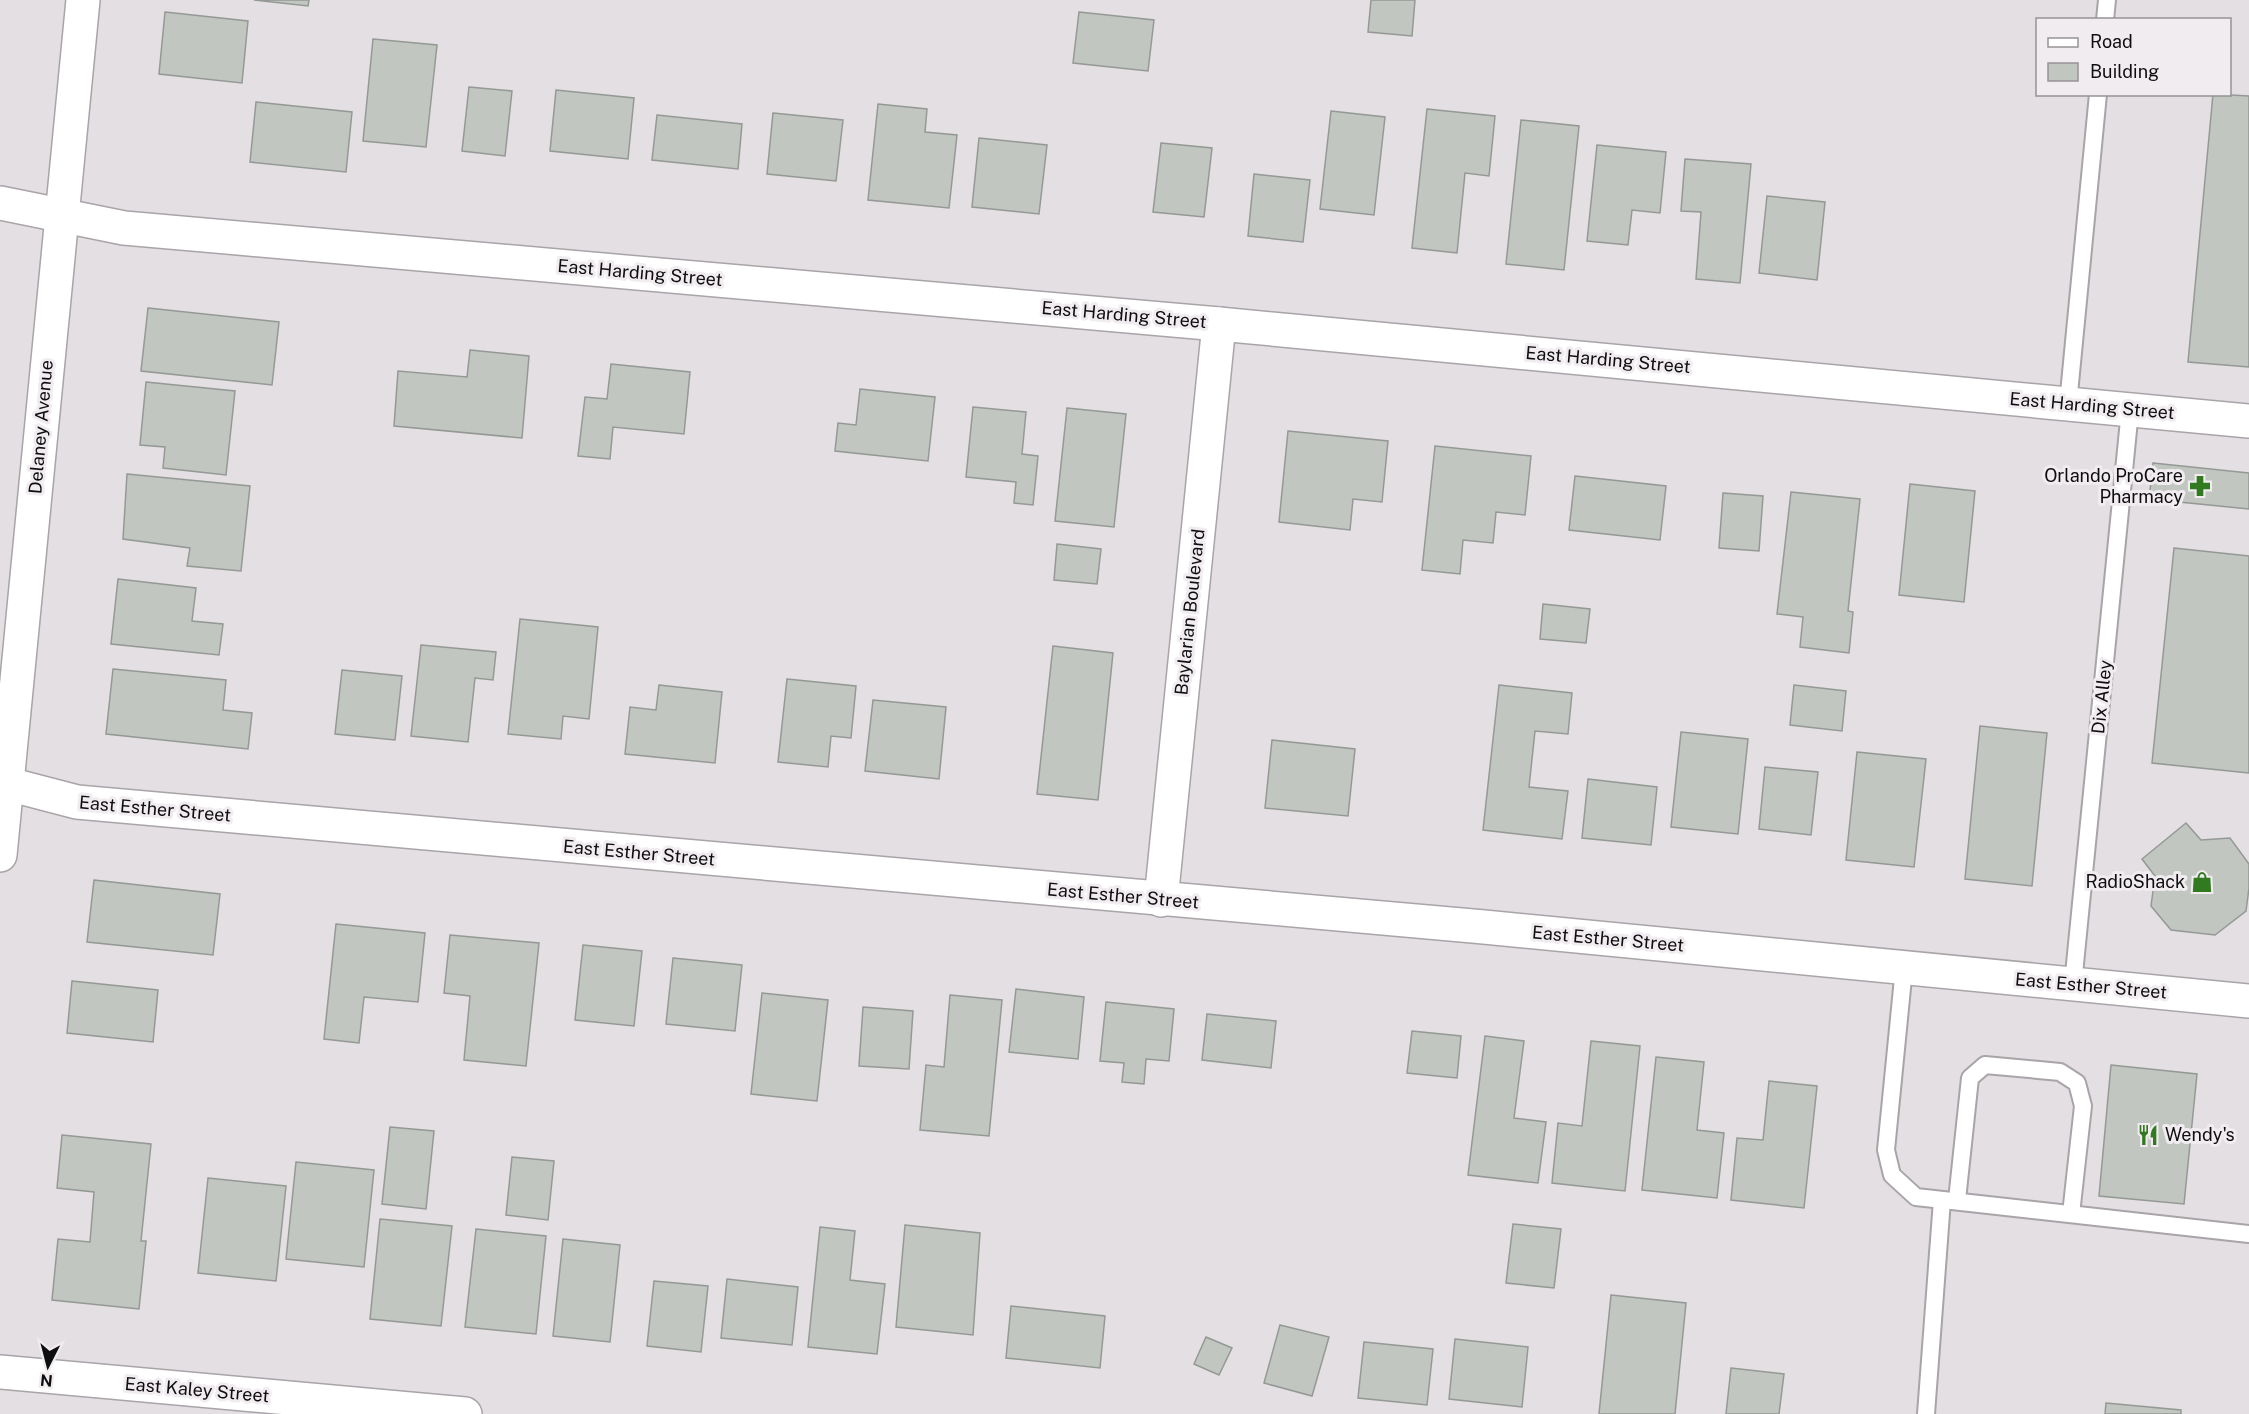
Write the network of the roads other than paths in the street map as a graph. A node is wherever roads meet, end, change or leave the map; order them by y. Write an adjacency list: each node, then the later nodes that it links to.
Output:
1 (83, 0): 6 (street, Delaney Avenue)
2 (2107, 0): 3 (lane)
3 (2105, 18)
4 (2098, 96): 8 (lane)
5 (0, 203): 6 (street, East Harding Street)
6 (61, 215): 7 (street, East Harding Street); 11 (street, Delaney Avenue)
7 (1219, 324): 8 (street, East Harding Street); 13 (street, Baylarian Boulevard)
8 (2068, 404): 9 (street, East Harding Street)
9 (2130, 410): 10 (street, East Harding Street); 15 (lane, Dix Alley)
10 (2249, 421)
11 (3, 783): 12 (street, Delaney Avenue); 13 (street, East Esther Street)
12 (0, 855)
13 (1161, 900): 14 (street, East Esther Street)
14 (1904, 968): 15 (street, East Esther Street); 17 (lane)
15 (2073, 984): 16 (street, East Esther Street)
16 (2249, 1001)
17 (1949, 1200): 18 (lane); 18 (lane); 23 (lane)
18 (2071, 1214): 19 (lane)
19 (2249, 1234)
20 (0, 1372): 21 (street, East Kaley Street)
21 (412, 1411): 22 (street, East Kaley Street)
22 (465, 1414)
23 (1926, 1414)

